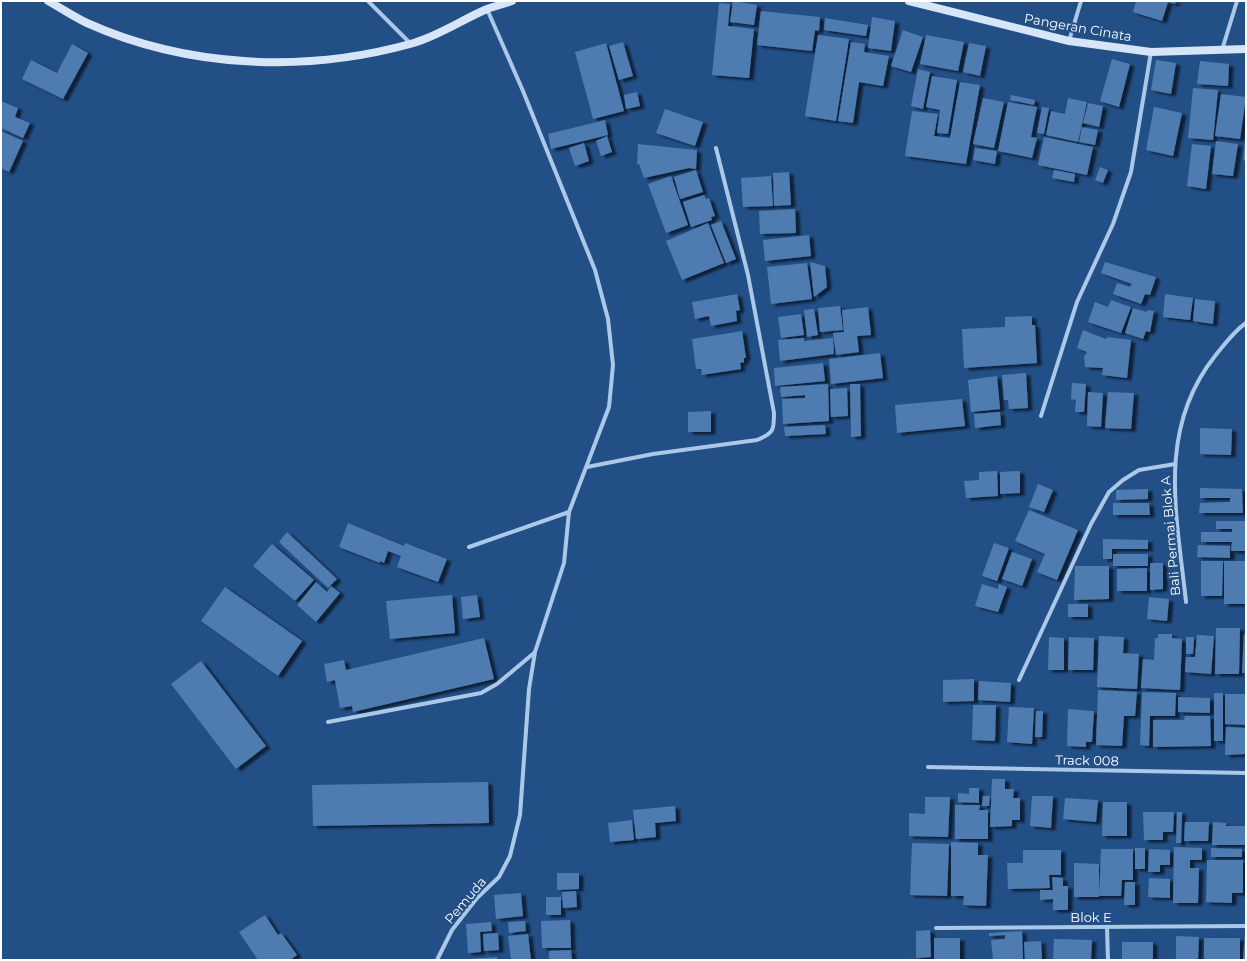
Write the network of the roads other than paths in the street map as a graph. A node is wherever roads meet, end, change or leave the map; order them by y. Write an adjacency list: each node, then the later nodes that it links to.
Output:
1 (48, 1): 9 (street)
2 (368, 1): 9 (street)
3 (512, 1): 7 (street)
4 (909, 1): 8 (street, Pangeran Cinata)
5 (1082, 1): 8 (street)
6 (1237, 1): 11 (street)
7 (487, 9): 9 (street); 17 (street, Pemuda)
8 (1069, 41): 12 (street, Pangeran Cinata)
9 (411, 44)
10 (1246, 49): 11 (street, Pangeran Cinata)
11 (1222, 51): 12 (street, Pangeran Cinata)
12 (1151, 52): 15 (street)
13 (716, 148): 17 (street)
14 (1246, 323): 16 (street, Bali Permai Blok A)
15 (1041, 416)
16 (1175, 464): 20 (street, Bali Permai Blok A); 22 (street)
17 (587, 466): 18 (street, Pemuda)
18 (569, 512): 19 (street); 21 (street, Pemuda)
19 (469, 546)
20 (1186, 602)
21 (535, 652): 23 (street); 29 (street, Pemuda)
22 (1018, 680)
23 (328, 722)
24 (928, 767): 25 (street, Track 008)
25 (1246, 773)
26 (1246, 926): 27 (street, Blok E)
27 (1107, 927): 28 (street, Blok E); 30 (street)
28 (936, 928)
29 (437, 960)
30 (1108, 960)

